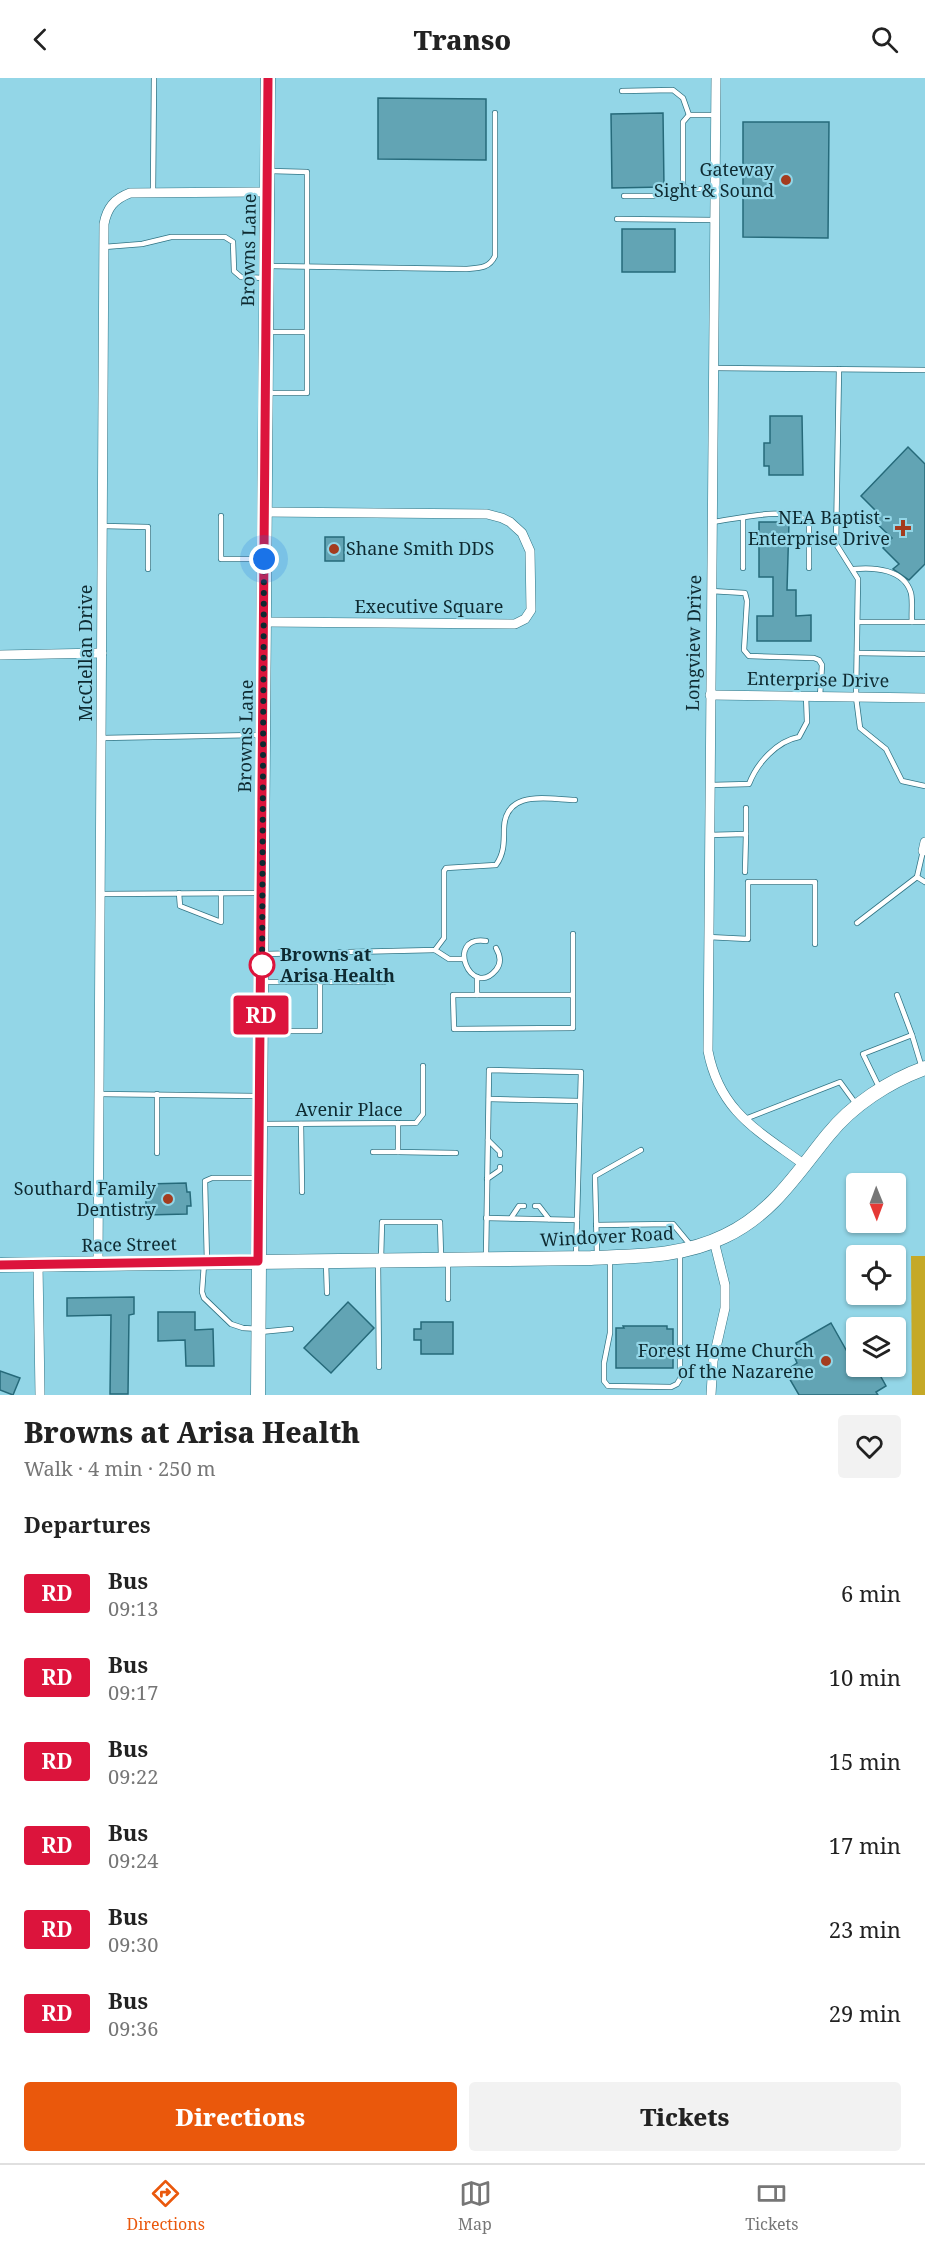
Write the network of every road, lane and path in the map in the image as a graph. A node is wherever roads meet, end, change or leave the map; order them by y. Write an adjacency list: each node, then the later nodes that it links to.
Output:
1 (154, 78): 11 (lane)
2 (268, 78): 8 (street, Browns Lane)
3 (716, 78): 7 (street, Longview Drive)
4 (622, 91): 6 (lane)
5 (495, 113): 17 (lane)
6 (688, 115): 7 (lane); 9 (lane)
7 (716, 115): 10 (street, Longview Drive)
8 (268, 171): 12 (street, Browns Lane); 17 (lane)
9 (688, 189): 10 (lane); 13 (lane)
10 (715, 189): 15 (street, Longview Drive)
11 (153, 192): 12 (street, McClellan Drive); 16 (street, McClellan Drive)
12 (268, 192): 18 (street, Browns Lane)
13 (624, 196)
14 (617, 219): 15 (lane)
15 (715, 220): 21 (street, Longview Drive)
16 (104, 246): 18 (lane); 29 (street, McClellan Drive)
17 (307, 268): 18 (lane); 20 (lane)
18 (266, 272): 19 (street, Browns Lane)
19 (266, 332): 20 (lane); 24 (street, Browns Lane)
20 (306, 332): 24 (lane)
21 (714, 368): 22 (lane); 28 (street, Longview Drive)
22 (839, 369): 23 (lane); 34 (lane)
23 (925, 370)
24 (265, 393): 25 (street, Browns Lane)
25 (264, 512): 30 (street, Browns Lane); 36 (street, Executive Square)
26 (221, 516): 30 (lane)
27 (743, 518): 28 (lane); 31 (lane); 32 (lane)
28 (712, 522): 35 (street, Longview Drive)
29 (104, 526): 33 (lane); 40 (street, McClellan Drive)
30 (264, 559): 36 (street, Browns Lane)
31 (743, 568)
32 (809, 568)
33 (148, 569)
34 (854, 569): 37 (lane); 38 (lane)
35 (711, 591): 44 (street, Longview Drive); 46 (lane)
36 (265, 622): 49 (street, Browns Lane)
37 (858, 622): 38 (lane); 41 (lane)
38 (912, 622): 39 (lane)
39 (925, 622)
40 (102, 653): 43 (street); 50 (street, McClellan Drive)
41 (857, 653): 42 (lane); 47 (lane)
42 (925, 654)
43 (0, 655)
44 (710, 695): 45 (street, Enterprise Drive); 51 (street, Longview Drive)
45 (806, 696): 46 (street, Enterprise Drive); 51 (lane)
46 (820, 696): 47 (street, Enterprise Drive)
47 (856, 697): 48 (street, Enterprise Drive); 52 (lane)
48 (925, 698)
49 (264, 735): 50 (lane); 63 (street, Browns Lane)
50 (102, 738): 64 (street, McClellan Drive)
51 (709, 785): 56 (street, Longview Drive)
52 (925, 786)
53 (575, 800): 71 (lane)
54 (746, 808): 55 (lane)
55 (746, 834): 56 (lane); 58 (lane)
56 (709, 835): 67 (street, Longview Drive)
57 (924, 846): 59 (lane)
58 (745, 872)
59 (917, 878): 60 (lane); 65 (lane)
60 (925, 882)
61 (179, 893): 62 (lane); 62 (lane); 64 (lane)
62 (221, 893): 63 (lane)
63 (262, 893): 72 (street, Browns Lane)
64 (100, 894): 86 (street, McClellan Drive)
65 (857, 923)
66 (573, 934): 79 (lane)
67 (708, 937): 69 (lane); 92 (street, Longview Drive)
68 (486, 942): 73 (lane)
69 (815, 945)
70 (496, 948): 74 (lane)
71 (435, 950): 72 (lane); 73 (lane)
72 (262, 954): 75 (street, Browns Lane)
73 (463, 959): 74 (lane)
74 (477, 977): 78 (lane)
75 (261, 982): 76 (lane); 81 (street, Browns Lane)
76 (320, 982): 77 (lane); 81 (lane)
77 (384, 982)
78 (477, 995): 79 (lane); 79 (lane)
79 (573, 995)
80 (897, 995): 82 (lane)
81 (261, 1031): 88 (street, Browns Lane)
82 (912, 1035): 84 (lane); 85 (lane)
83 (423, 1066): 95 (lane, Avenir Place)
84 (924, 1069): 85 (street, Windover Road)
85 (880, 1090): 91 (street, Windover Road)
86 (99, 1094): 87 (lane); 125 (street, McClellan Drive)
87 (157, 1094): 88 (lane); 100 (lane)
88 (259, 1096): 93 (street, Browns Lane)
89 (489, 1100): 90 (lane); 90 (lane); 96 (lane)
90 (580, 1101): 113 (lane)
91 (857, 1107): 92 (lane); 103 (street, Windover Road)
92 (744, 1120): 103 (street, Longview Drive)
93 (259, 1124): 94 (lane, Avenir Place); 105 (street, Browns Lane)
94 (301, 1124): 95 (lane, Avenir Place); 107 (lane)
95 (398, 1124): 99 (lane)
96 (488, 1140): 102 (lane); 106 (lane)
97 (641, 1150): 114 (lane)
98 (373, 1152): 99 (lane)
99 (398, 1152): 101 (lane)
100 (157, 1153)
101 (456, 1153)
102 (500, 1155)
103 (806, 1166): 115 (street, Windover Road)
104 (500, 1167): 106 (lane)
105 (258, 1178): 123 (street, Browns Lane); 124 (lane)
106 (487, 1179): 110 (lane)
107 (302, 1192)
108 (524, 1206): 111 (lane)
109 (535, 1206): 112 (lane)
110 (486, 1218): 111 (lane); 121 (lane)
111 (511, 1218): 112 (lane)
112 (549, 1219): 113 (lane)
113 (577, 1220): 118 (lane)
114 (596, 1226): 116 (lane); 117 (lane)
115 (714, 1241): 116 (street, Windover Road); 135 (street)
116 (687, 1250): 117 (street, Windover Road); 117 (lane)
117 (604, 1257): 118 (street, Windover Road)
118 (576, 1258): 121 (street, Windover Road)
119 (380, 1259): 120 (street, Windover Road); 120 (lane); 122 (street, Windover Road); 132 (lane)
120 (445, 1259): 121 (street, Windover Road); 129 (lane)
121 (486, 1259)
122 (326, 1260): 123 (street, Windover Road); 128 (lane)
123 (258, 1261): 124 (street, Race Street); 131 (street, Browns Lane)
124 (205, 1262): 125 (street, Race Street); 131 (lane)
125 (98, 1263): 126 (street, Race Street)
126 (38, 1264): 127 (street, Race Street); 133 (street)
127 (0, 1265)
128 (327, 1293)
129 (448, 1299)
130 (291, 1329): 131 (lane)
131 (258, 1331): 134 (street, Browns Lane)
132 (379, 1366)
133 (40, 1395)
134 (258, 1395)
135 (711, 1395)

